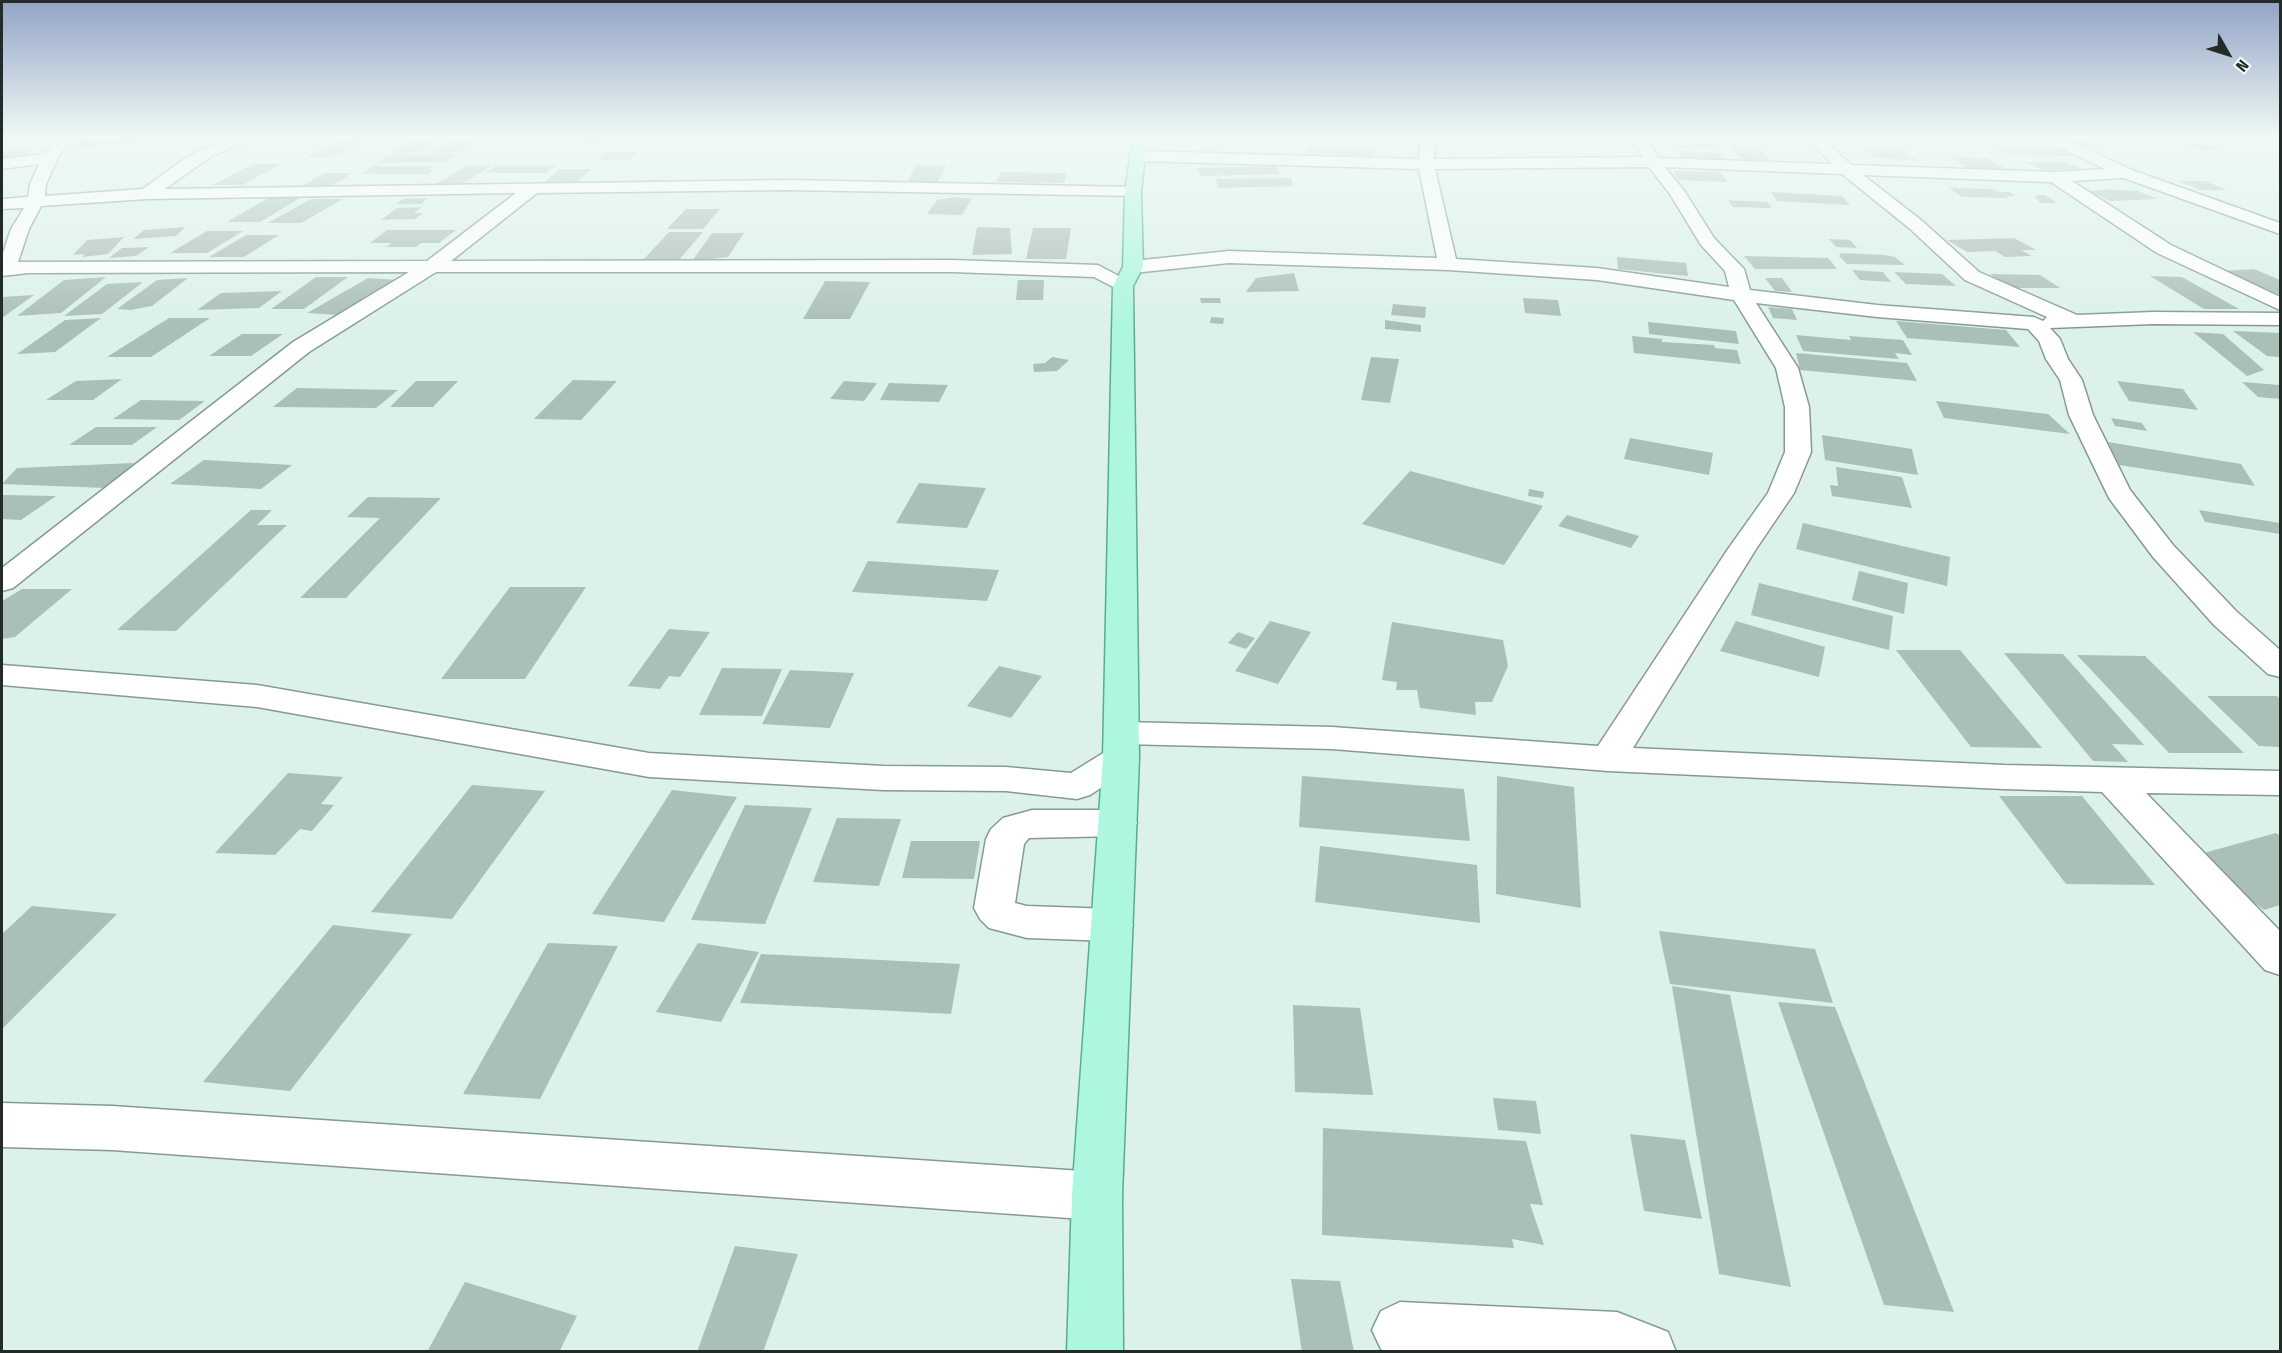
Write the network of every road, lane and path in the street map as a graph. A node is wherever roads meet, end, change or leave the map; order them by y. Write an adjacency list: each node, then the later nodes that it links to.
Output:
1 (50, 200): 9 (street)
2 (518, 200): 13 (street)
3 (1133, 200): 14 (main road)
4 (1434, 200): 12 (street)
5 (1682, 200): 17 (street)
6 (1885, 200): 20 (street)
7 (2090, 200): 18 (street)
8 (2199, 200): 11 (street)
9 (36, 201): 10 (street); 16 (street)
10 (2, 204)
11 (2280, 230)
12 (1448, 264): 14 (street); 17 (street)
13 (430, 268): 15 (street); 16 (street); 22 (street)
14 (1129, 268): 15 (street); 15 (street); 25 (main road)
15 (1071, 271)
16 (3, 274)
17 (1741, 295): 21 (street); 26 (street)
18 (2280, 304)
19 (2280, 319): 20 (street)
20 (2074, 321): 21 (street)
21 (2034, 323): 23 (street)
22 (2, 582)
23 (2280, 667)
24 (2, 675): 25 (street)
25 (1121, 745): 26 (street); 29 (main road)
26 (1608, 759): 27 (street)
27 (2112, 780): 28 (street); 31 (street)
28 (2280, 783)
29 (1118, 824): 30 (main road); 30 (street)
30 (1112, 925): 33 (main road)
31 (2280, 958)
32 (2, 1125): 33 (street)
33 (1097, 1196): 35 (main road)
34 (1400, 1330): 36 (street)
35 (1095, 1352)
36 (1648, 1352)

